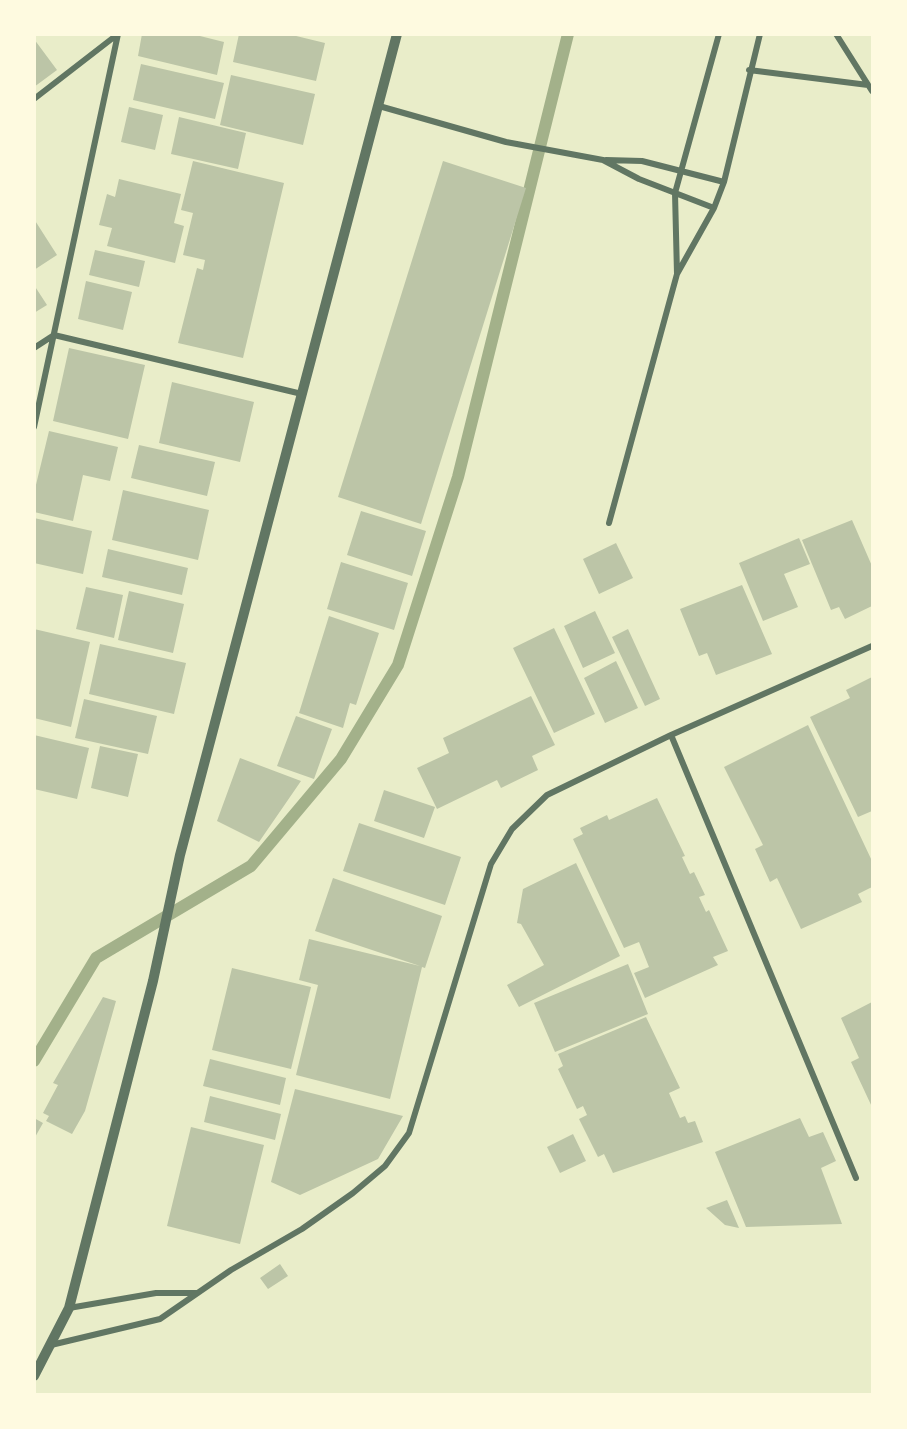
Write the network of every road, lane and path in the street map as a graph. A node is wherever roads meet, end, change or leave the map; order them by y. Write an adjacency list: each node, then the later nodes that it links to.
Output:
1 (118, 34): 9 (street); 17 (street)
2 (397, 34): 10 (street)
3 (719, 34): 12 (street)
4 (759, 34): 6 (street)
5 (836, 34): 7 (street)
6 (749, 70): 7 (street); 13 (street)
7 (868, 85): 8 (street)
8 (873, 91)
9 (34, 99)
10 (379, 106): 11 (street); 19 (street)
11 (603, 159): 12 (street); 14 (street)
12 (681, 169): 13 (street); 14 (street)
13 (724, 182): 15 (street)
14 (675, 193): 15 (street); 16 (street)
15 (714, 208): 16 (street)
16 (677, 274): 21 (street)
17 (54, 335): 18 (street); 19 (street); 20 (street)
18 (34, 348)
19 (302, 394): 26 (street)
20 (34, 427)
21 (609, 523)
22 (873, 646): 23 (street)
23 (671, 735): 24 (street); 25 (street)
24 (856, 1178)
25 (196, 1293): 26 (street); 27 (street)
26 (69, 1308): 27 (street)
27 (50, 1346): 28 (street)
28 (34, 1376)

